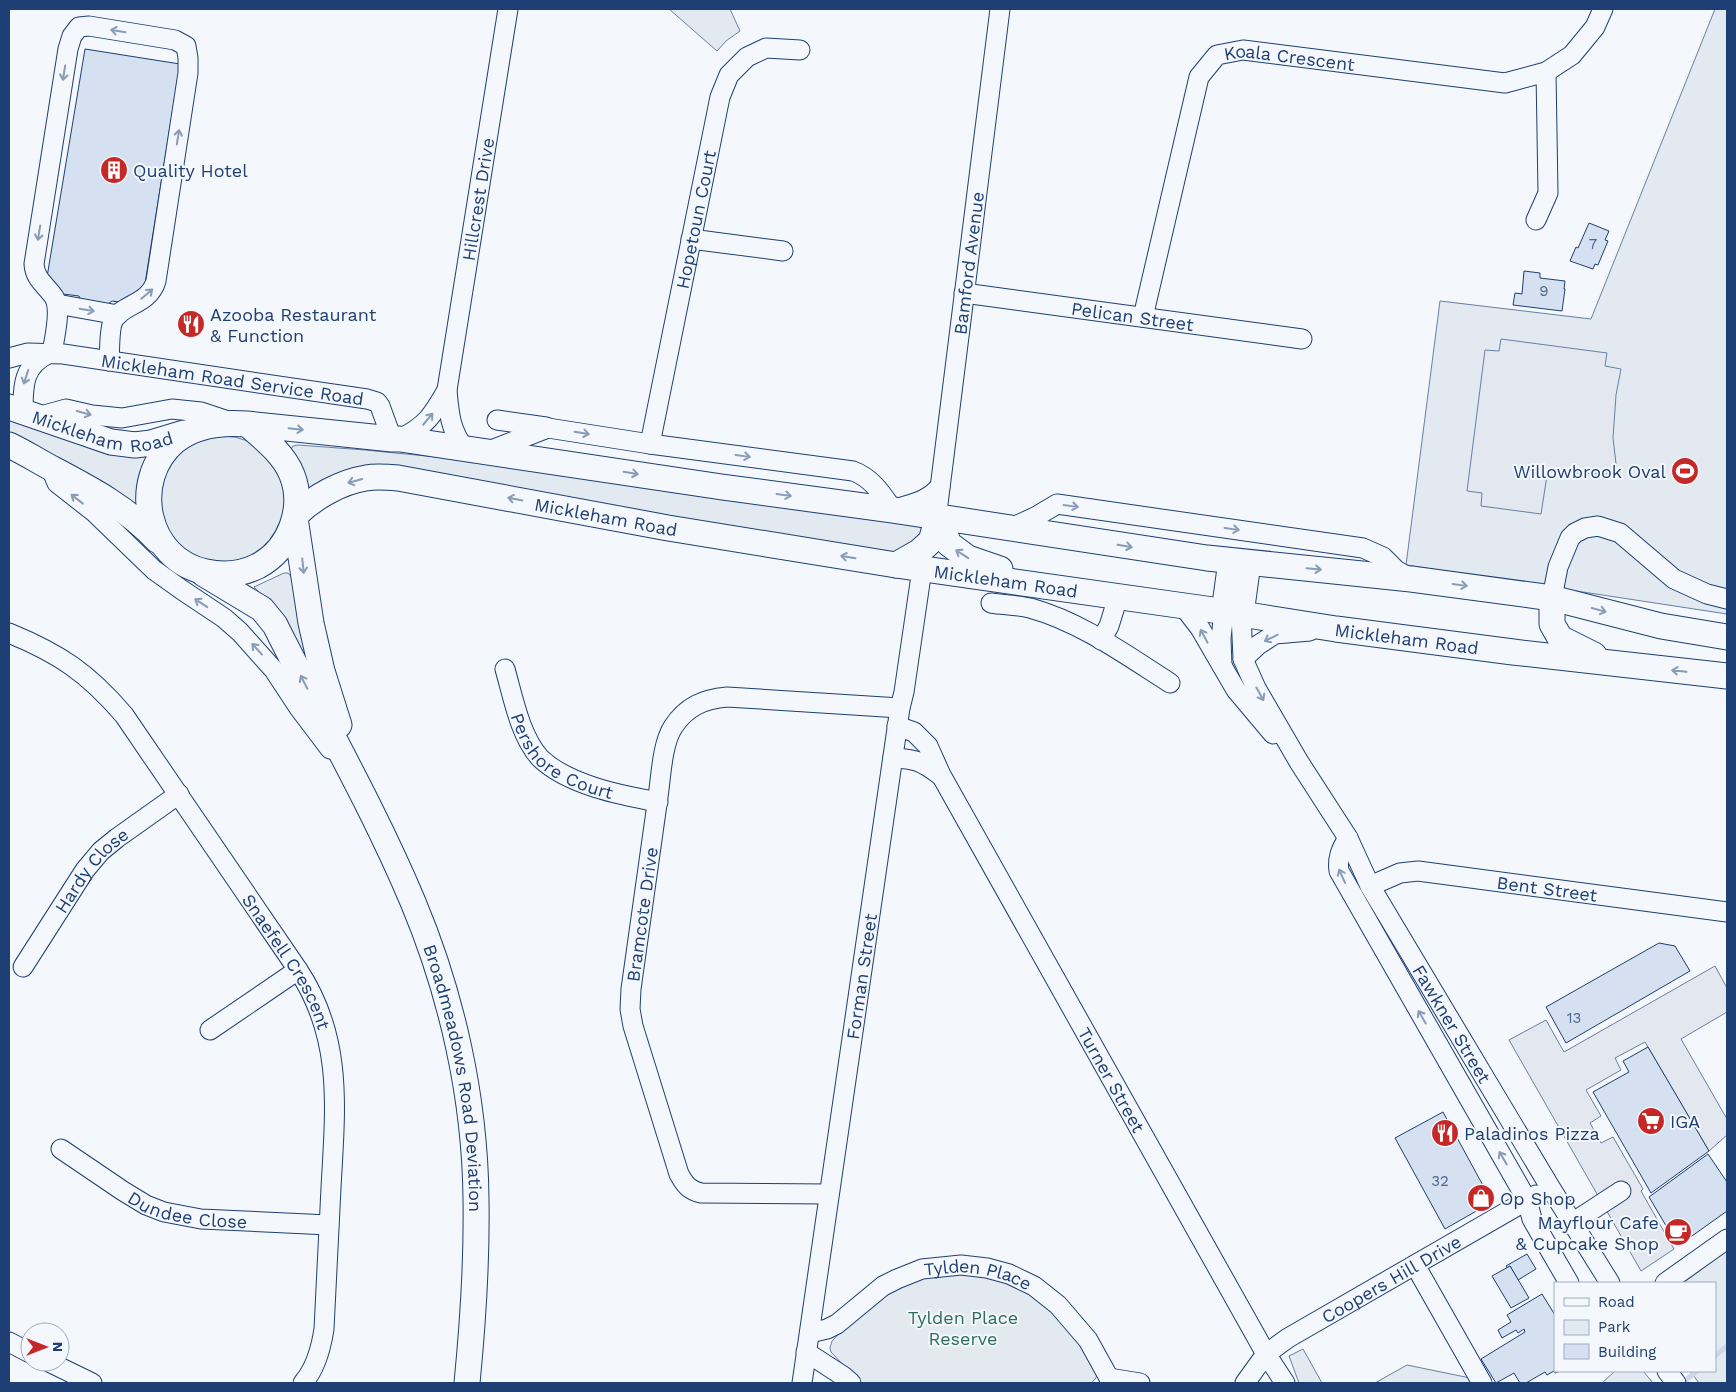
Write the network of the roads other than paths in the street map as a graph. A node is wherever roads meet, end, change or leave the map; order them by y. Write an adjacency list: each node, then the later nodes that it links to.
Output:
1 (508, 9): 17 (street, Hillcrest Drive)
2 (1000, 9): 9 (street, Bamford Avenue)
3 (1603, 9): 5 (street, Koala Crescent)
4 (800, 50): 7 (street, Hopetoun Court)
5 (1546, 72): 6 (street); 12 (street, Koala Crescent)
6 (1536, 220)
7 (691, 239): 8 (street); 24 (street, Hopetoun Court)
8 (783, 251)
9 (964, 293): 12 (street, Pelican Street); 28 (street, Bamford Avenue)
10 (57, 304): 11 (street, one-way to 11); 11 (street, one-way to 10); 14 (street)
11 (118, 315): 16 (street)
12 (1143, 317): 13 (street, Pelican Street)
13 (1302, 339)
14 (51, 353): 15 (street, Mickleham Road Service Road); 16 (street, Mickleham Road Service Road); 18 (street, one-way to 18)
15 (9, 358)
16 (109, 361): 23 (street, Mickleham Road Service Road)
17 (447, 390): 23 (street, Hillcrest Drive, one-way to 17); 26 (street, Hillcrest Drive)
18 (23, 412): 20 (street, one-way to 20); 22 (main road, Mickleham Road)
19 (497, 420): 21 (street)
20 (240, 423): 22 (main road); 23 (main road, one-way to 23); 30 (main road)
21 (548, 428): 24 (street, one-way to 24); 26 (street)
22 (196, 429): 33 (main road)
23 (396, 439): 26 (main road)
24 (650, 444): 29 (street, one-way to 29)
25 (9, 445): 27 (main road)
26 (475, 450): 29 (main road, one-way to 29)
27 (50, 468): 33 (main road); 62 (street, one-way to 27)
28 (940, 487): 29 (street); 31 (street, Bamford Avenue)
29 (893, 510): 31 (main road)
30 (296, 517): 35 (main road, Mickleham Road, one-way to 30); 37 (main road); 62 (main road, Broadmeadows Road Deviation, one-way to 62)
31 (938, 517): 32 (main road); 35 (main road); 39 (main road, one-way to 31)
32 (1011, 528): 34 (main road, one-way to 34); 38 (street, one-way to 38)
33 (165, 548): 37 (main road)
34 (1240, 562): 38 (main road, one-way to 38); 45 (main road)
35 (896, 565): 36 (main road, Mickleham Road)
36 (922, 569): 39 (main road, Mickleham Road); 57 (street, Forman Street)
37 (198, 570): 62 (main road, Broadmeadows Road Deviation, one-way to 37)
38 (1411, 579): 41 (main road, one-way to 41)
39 (1057, 588): 40 (main road, Mickleham Road)
40 (1118, 598): 44 (main road, Mickleham Road); 49 (street)
41 (1552, 598): 42 (street); 48 (main road, one-way to 48); 50 (main road); 52 (main road)
42 (1727, 600)
43 (991, 603): 49 (street)
44 (1183, 606): 45 (main road, Mickleham Road); 53 (street, Fawkner Street, one-way to 44)
45 (1232, 613): 46 (main road, Mickleham Road); 51 (street, Fawkner Street); 53 (street)
46 (1336, 629): 50 (main road, Mickleham Road); 51 (street, one-way to 51)
47 (9, 633): 63 (street, Snaefell Crescent)
48 (1727, 636)
49 (1101, 640): 56 (street)
50 (1513, 652): 52 (main road, Mickleham Road)
51 (1243, 659): 60 (street, Fawkner Street, one-way to 60)
52 (1612, 664): 55 (main road, Mickleham Road, one-way to 52)
53 (1222, 668): 60 (street, Fawkner Street)
54 (505, 669): 64 (street, Pershore Court)
55 (1727, 676)
56 (1170, 683)
57 (900, 708): 58 (street, Forman Street); 64 (street, Bramcote Drive)
58 (897, 726): 59 (street, Forman Street); 61 (street, Turner Street)
59 (893, 758): 61 (street, Turner Street); 74 (street, Forman Street)
60 (1299, 762): 65 (street, Fawkner Street)
61 (942, 775): 85 (street, Turner Street)
62 (358, 787): 91 (main road, Broadmeadows Road Deviation)
63 (179, 794): 68 (street, Hardy Close); 69 (street, Snaefell Crescent)
64 (658, 802): 74 (street, Bramcote Drive)
65 (1348, 838): 66 (street, Fawkner Street); 75 (street, one-way to 65)
66 (1370, 886): 67 (street, Bent Street); 72 (street, Fawkner Street)
67 (1727, 912)
68 (23, 967)
69 (298, 970): 70 (street); 77 (street, Snaefell Crescent)
70 (210, 1030)
71 (61, 1149): 77 (street, Dundee Close)
72 (1550, 1187): 75 (street, Coopers Hill Drive); 76 (street, Fawkner Street)
73 (1621, 1191): 76 (street)
74 (829, 1194): 83 (street, Forman Street)
75 (1527, 1200): 79 (street, Coopers Hill Drive); 80 (street)
76 (1572, 1223): 81 (street, Fawkner Street)
77 (329, 1225): 90 (street, Snaefell Crescent)
78 (1727, 1238): 82 (street)
79 (1415, 1265): 85 (street, Coopers Hill Drive); 97 (street)
80 (1568, 1282)
81 (1609, 1282)
82 (1666, 1282)
83 (810, 1333): 84 (street, Forman Street); 88 (street, Tylden Place)
84 (806, 1352): 92 (street, Forman Street); 93 (street)
85 (1266, 1354): 95 (street, Coopers Hill Drive); 96 (street, Turner Street)
86 (69, 1372): 89 (street)
87 (1667, 1372): 98 (street)
88 (1106, 1381): 94 (street)
89 (92, 1383)
90 (303, 1383)
91 (467, 1383)
92 (802, 1383)
93 (850, 1383)
94 (1140, 1383)
95 (1245, 1383)
96 (1285, 1383)
97 (1482, 1383)
98 (1676, 1383)

